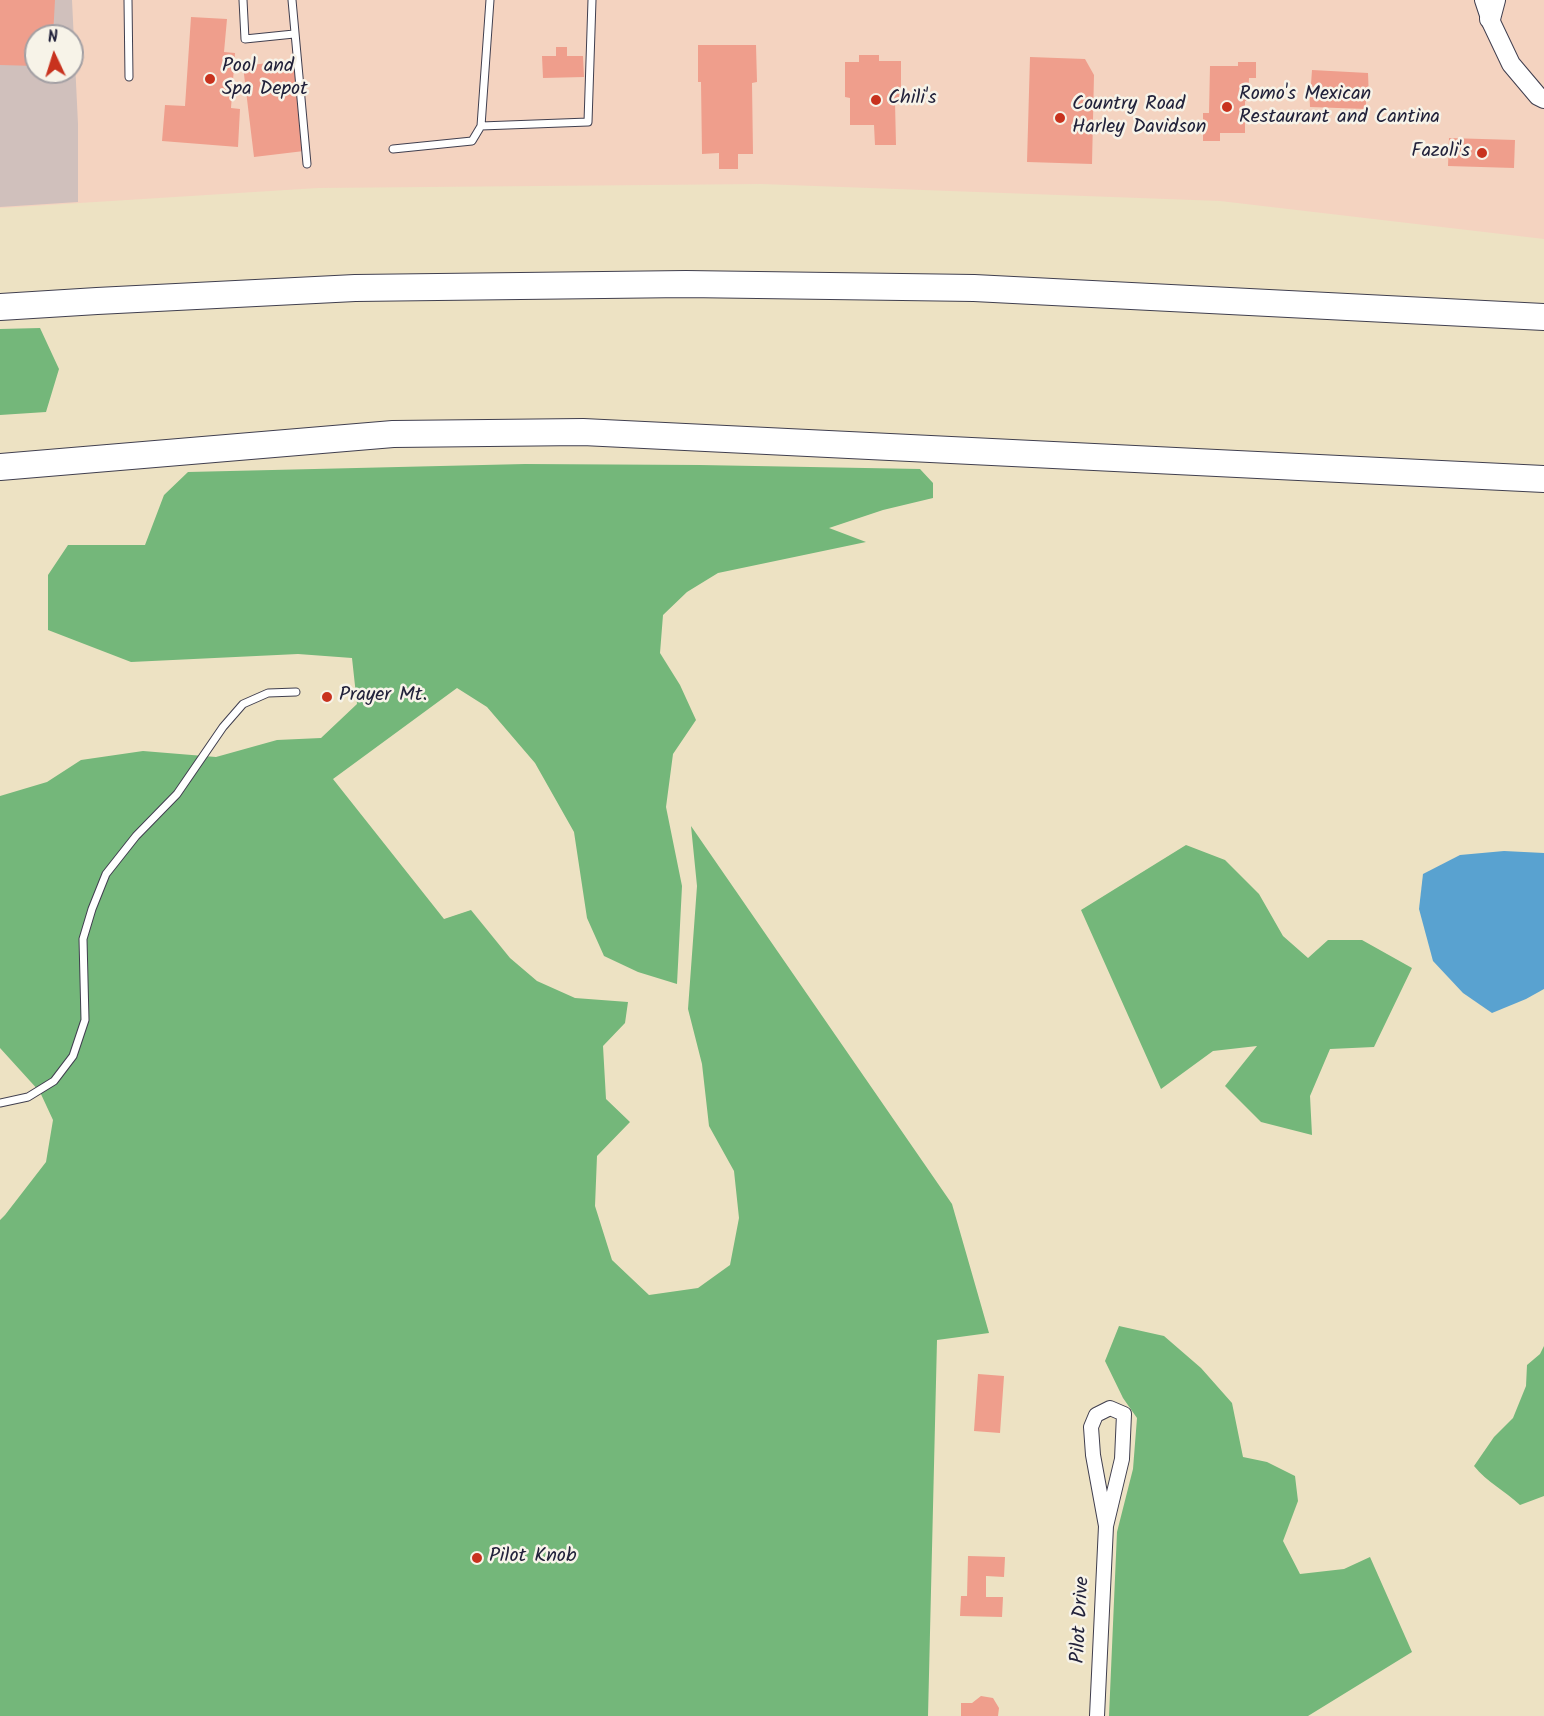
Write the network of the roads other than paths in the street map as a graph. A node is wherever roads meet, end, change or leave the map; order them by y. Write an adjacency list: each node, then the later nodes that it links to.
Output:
1 (128, 0): 9 (lane)
2 (243, 0): 8 (lane)
3 (292, 0): 8 (lane)
4 (490, 0): 11 (lane)
5 (592, 0): 11 (lane)
6 (1484, 0): 7 (street)
7 (1492, 10): 10 (street)
8 (294, 34): 13 (lane)
9 (129, 77)
10 (1544, 99)
11 (481, 126): 12 (lane)
12 (393, 148)
13 (307, 164)
14 (0, 307): 15 (highway)
15 (1544, 317)
16 (0, 466): 17 (highway)
17 (1544, 479)
18 (296, 692): 19 (lane)
19 (0, 1103)
20 (1106, 1526): 20 (street, Pilot Drive); 21 (street, Pilot Drive)
21 (1097, 1716)

